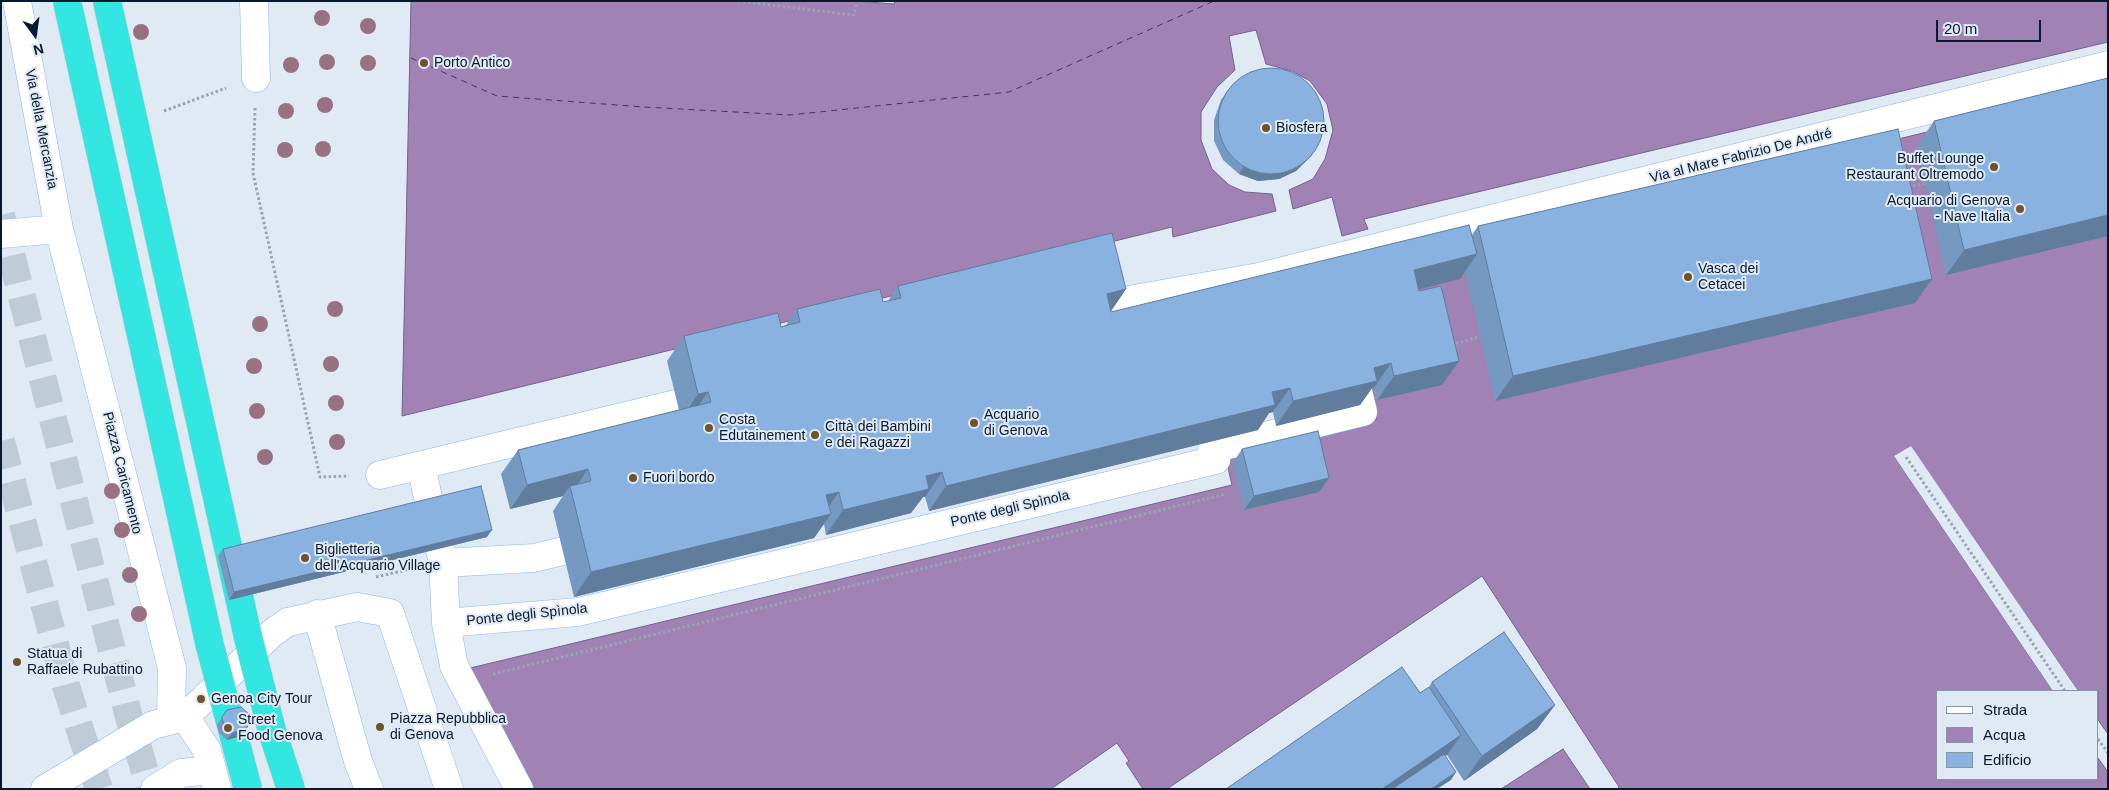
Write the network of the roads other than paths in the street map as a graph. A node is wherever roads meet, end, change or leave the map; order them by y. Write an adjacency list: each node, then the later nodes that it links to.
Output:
1 (16, 1): 7 (street, Via della Mercanzia)
2 (67, 1): 23 (highway, bridge)
3 (107, 1): 25 (highway, bridge)
4 (254, 1): 6 (street)
5 (2108, 64): 10 (street, Via al Mare Fabrizio De André)
6 (256, 78)
7 (55, 198): 8 (street, Piazza Caricamento)
8 (59, 229): 9 (street); 19 (street, Piazza Caricamento)
9 (1, 234)
10 (1054, 314)
11 (1345, 340): 18 (street, Ponte degli Spìnola)
12 (736, 390): 13 (street)
13 (421, 466): 14 (street); 16 (street)
14 (380, 475)
15 (589, 540): 16 (street)
16 (443, 563): 18 (street)
17 (317, 614): 19 (street); 26 (street); 27 (street)
18 (446, 623): 28 (street)
19 (178, 717): 20 (street); 21 (street)
20 (212, 770): 22 (street); 24 (street)
21 (45, 789)
22 (155, 789)
23 (248, 789)
24 (263, 789)
25 (291, 789)
26 (369, 789)
27 (449, 789)
28 (519, 789)

